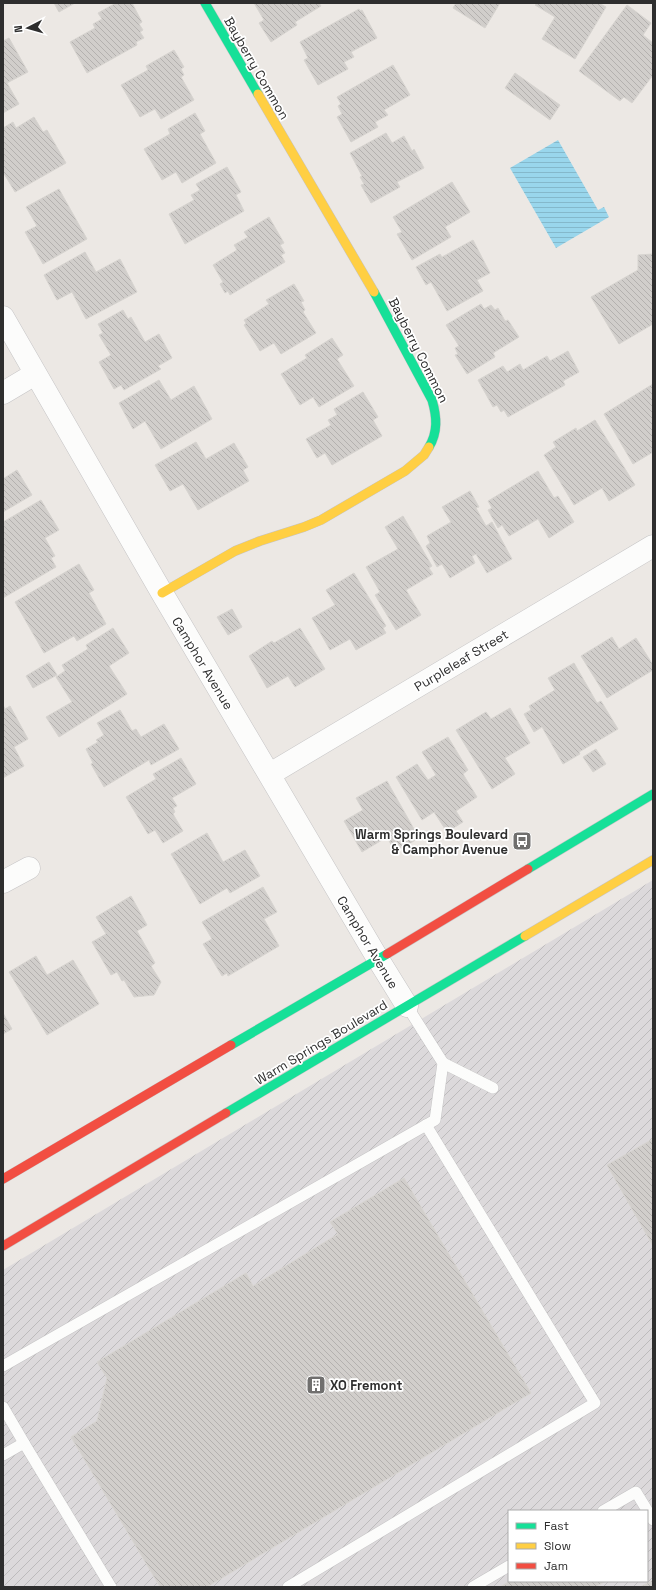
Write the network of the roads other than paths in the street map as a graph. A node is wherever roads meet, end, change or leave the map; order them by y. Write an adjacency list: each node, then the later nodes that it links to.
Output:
1 (205, 3): 6 (main road, Bayberry Common)
2 (3, 317): 3 (street, Camphor Avenue)
3 (35, 374): 4 (street); 6 (street, Camphor Avenue)
4 (3, 392)
5 (653, 546): 7 (street, Purpleleaf Street)
6 (162, 593): 7 (street, Camphor Avenue)
7 (270, 774): 12 (street, Camphor Avenue)
8 (653, 794): 12 (main road)
9 (653, 860): 13 (main road, Warm Springs Boulevard)
10 (29, 868): 11 (street)
11 (3, 882)
12 (378, 960): 13 (street, Camphor Avenue); 17 (main road)
13 (407, 1006): 14 (lane); 18 (main road, Warm Springs Boulevard)
14 (443, 1063): 15 (lane); 16 (lane)
15 (493, 1088)
16 (426, 1125): 19 (lane); 27 (lane)
17 (3, 1179)
18 (3, 1246)
19 (3, 1366)
20 (3, 1407): 21 (lane)
21 (24, 1443): 22 (lane); 26 (lane)
22 (3, 1455)
23 (606, 1510): 24 (lane)
24 (647, 1510)
25 (508, 1567): 28 (lane)
26 (111, 1587)
27 (288, 1587)
28 (473, 1587)

